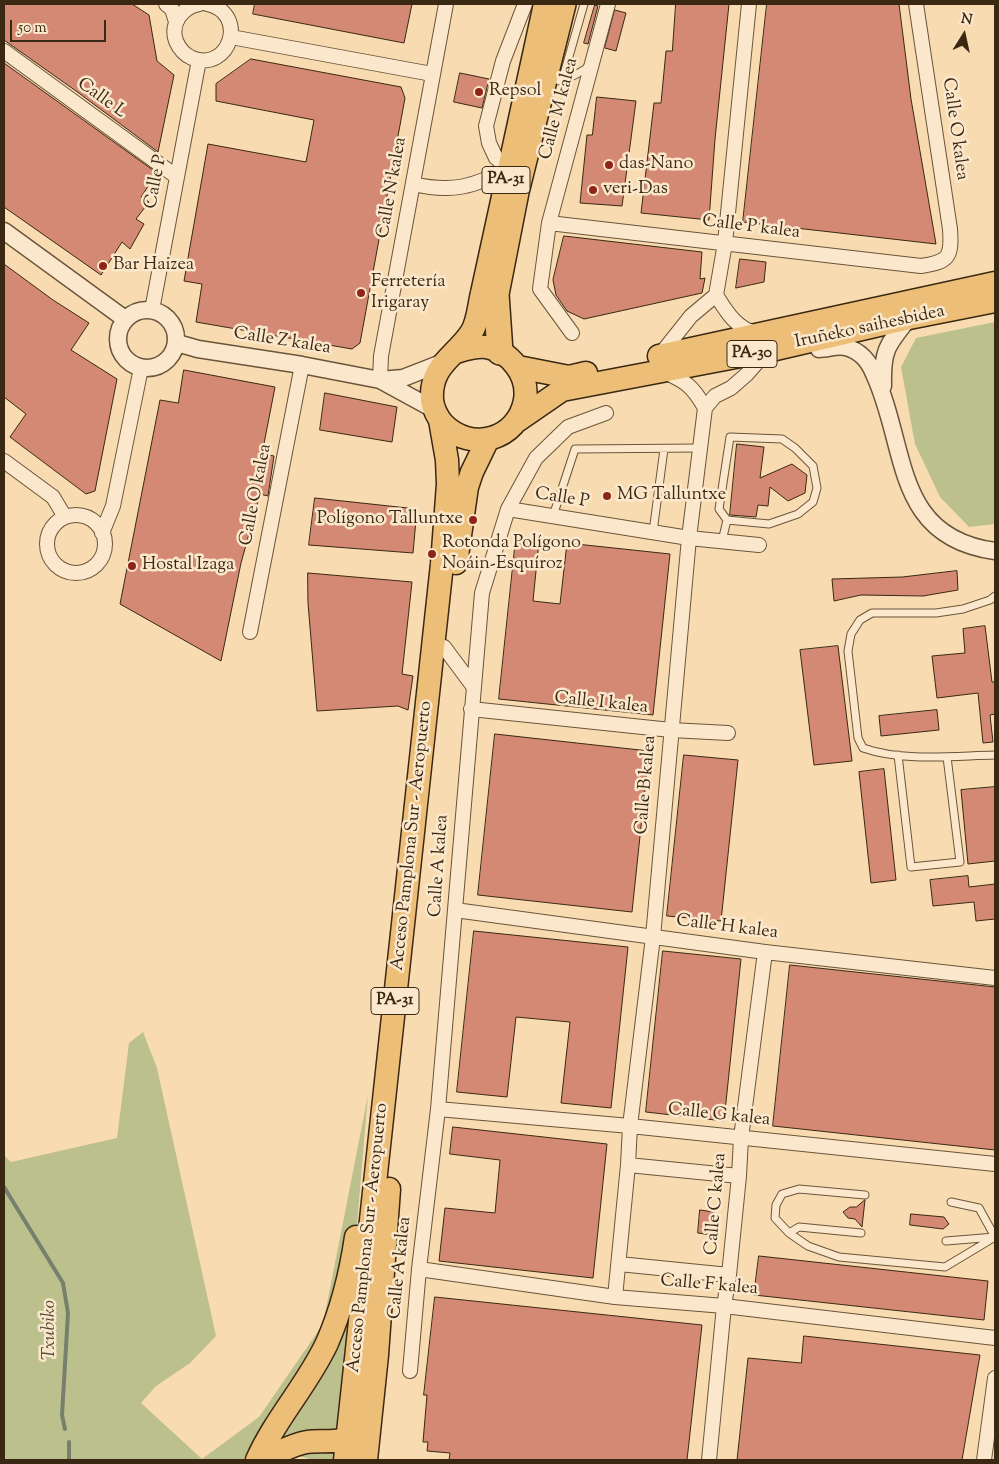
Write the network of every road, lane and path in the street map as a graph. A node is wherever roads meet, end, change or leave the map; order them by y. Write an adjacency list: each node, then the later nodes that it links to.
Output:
1 (166, 4): 13 (street)
2 (199, 4): 13 (street)
3 (209, 4): 15 (street)
4 (446, 4): 14 (street, Calle N kalea)
5 (453, 4): 14 (street)
6 (525, 4): 21 (street)
7 (545, 4): 21 (highway, PA-31)
8 (563, 4): 20 (highway)
9 (584, 4): 20 (lane)
10 (608, 4): 18 (street, Calle M kalea)
11 (749, 4): 26 (street)
12 (916, 4): 27 (street, Calle O kalea)
13 (176, 22): 17 (street)
14 (443, 22): 19 (street, Calle N kalea)
15 (231, 37): 17 (street); 19 (street)
16 (4, 51): 22 (street, Calle L)
17 (199, 60): 22 (street, Calle P)
18 (592, 63): 20 (lane); 24 (street, Calle M kalea)
19 (432, 74): 23 (street, Calle N kalea)
20 (550, 87): 37 (highway)
21 (509, 168): 23 (street); 36 (highway, PA-31)
22 (177, 177): 30 (street, Calle P)
23 (413, 184): 41 (street, Calle N kalea)
24 (549, 223): 26 (street, Calle P kalea); 33 (street, Calle M kalea)
25 (4, 231): 32 (street)
26 (724, 243): 27 (street, Calle P kalea); 29 (street)
27 (946, 258)
28 (995, 290): 31 (highway, Iruñeko saihesbidea / PA-30); 34 (highway, Iruñeko saihesbidea / PA-30)
29 (716, 295): 34 (street); 38 (street)
30 (152, 310): 32 (street); 35 (street)
31 (909, 318): 34 (highway, Iruñeko saihesbidea / PA-30); 42 (street)
32 (126, 319): 40 (street)
33 (572, 333)
34 (766, 342): 38 (highway, Iruñeko saihesbidea / PA-30); 42 (street); 43 (street)
35 (177, 343): 39 (street, Calle Z kalea); 40 (street)
36 (450, 357): 37 (highway); 41 (street); 45 (highway, PA-31)
37 (509, 360): 38 (highway, Iruñeko saihesbidea / PA-30); 46 (highway)
38 (661, 363): 43 (street); 46 (highway, Iruñeko saihesbidea / PA-30)
39 (302, 365): 41 (street, Calle Z kalea); 64 (street, Calle O kalea)
40 (141, 368): 55 (street)
41 (380, 380): 45 (street)
42 (884, 393): 61 (street)
43 (705, 408): 48 (street, Calle B kalea)
44 (606, 413): 51 (street, Calle A kalea)
45 (437, 415): 47 (highway); 77 (highway, Acceso Pamplona Sur - Aeropuerto / PA-31)
46 (517, 421): 47 (highway)
47 (488, 439): 65 (highway, PA-31)
48 (699, 448): 49 (lane); 57 (street, Calle B kalea)
49 (664, 449): 52 (lane); 56 (lane)
50 (4, 461): 53 (street)
51 (508, 509): 52 (street, Calle P); 66 (street, Calle A kalea)
52 (553, 516): 56 (street, Calle P)
53 (65, 517): 55 (street); 55 (street)
54 (727, 520): 54 (lane); 58 (lane)
55 (102, 532)
56 (653, 532): 57 (street, Calle P)
57 (689, 538): 58 (street, Calle P); 68 (street, Calle B kalea)
58 (722, 541): 60 (street, Calle P)
59 (995, 543): 61 (street)
60 (759, 544)
61 (974, 546): 62 (street)
62 (995, 551)
63 (995, 596): 71 (lane)
64 (250, 632)
65 (444, 647): 66 (street); 96 (highway, Acceso Pamplona Sur - Aeropuerto / PA-31)
66 (473, 686): 67 (street, Calle A kalea)
67 (471, 709): 68 (street, Calle I kalea); 73 (street, Calle A kalea)
68 (671, 730): 69 (street, Calle I kalea); 74 (street, Calle B kalea)
69 (728, 734)
70 (995, 755): 72 (lane)
71 (898, 756): 72 (lane); 72 (lane)
72 (947, 756)
73 (455, 910): 74 (street, Calle H kalea); 78 (street, Calle A kalea)
74 (653, 937): 75 (street, Calle H kalea); 79 (street, Calle B kalea)
75 (765, 952): 76 (street, Calle H kalea); 80 (street, Calle C kalea)
76 (995, 978)
77 (384, 1094): 99 (highway, Acceso Pamplona Sur - Aeropuerto / PA-31); 101 (highway)
78 (438, 1109): 79 (street, Calle G kalea); 91 (street, Calle A kalea)
79 (630, 1126): 80 (street, Calle G kalea); 82 (street, Calle B kalea)
80 (741, 1138): 81 (street, Calle G kalea); 83 (street, Calle C kalea)
81 (995, 1164)
82 (628, 1165): 83 (street); 90 (street, Calle B kalea)
83 (739, 1176): 92 (street, Calle C kalea)
84 (866, 1195): 86 (lane)
85 (951, 1202): 88 (lane)
86 (789, 1233): 87 (lane); 88 (lane)
87 (861, 1233)
88 (995, 1237): 89 (lane)
89 (946, 1241)
90 (619, 1264): 92 (street); 93 (street, Calle B kalea)
91 (419, 1269): 93 (street, Calle F kalea); 97 (street, Calle A kalea)
92 (729, 1275): 94 (street, Calle C kalea)
93 (615, 1297): 94 (street, Calle F kalea)
94 (724, 1306): 95 (street, Calle F kalea); 106 (street, Calle C kalea)
95 (995, 1338)
96 (377, 1355): 99 (highway); 105 (highway, Acceso Pamplona Sur - Aeropuerto / PA-31)
97 (410, 1371)
98 (995, 1378): 107 (street)
99 (348, 1438): 100 (highway); 101 (highway); 103 (highway, Acceso Pamplona Sur - Aeropuerto / PA-31); 104 (highway)
100 (295, 1446): 101 (highway); 102 (highway)
101 (264, 1459)
102 (328, 1460)
103 (345, 1460)
104 (356, 1460)
105 (366, 1460)
106 (709, 1460)
107 (984, 1460)

